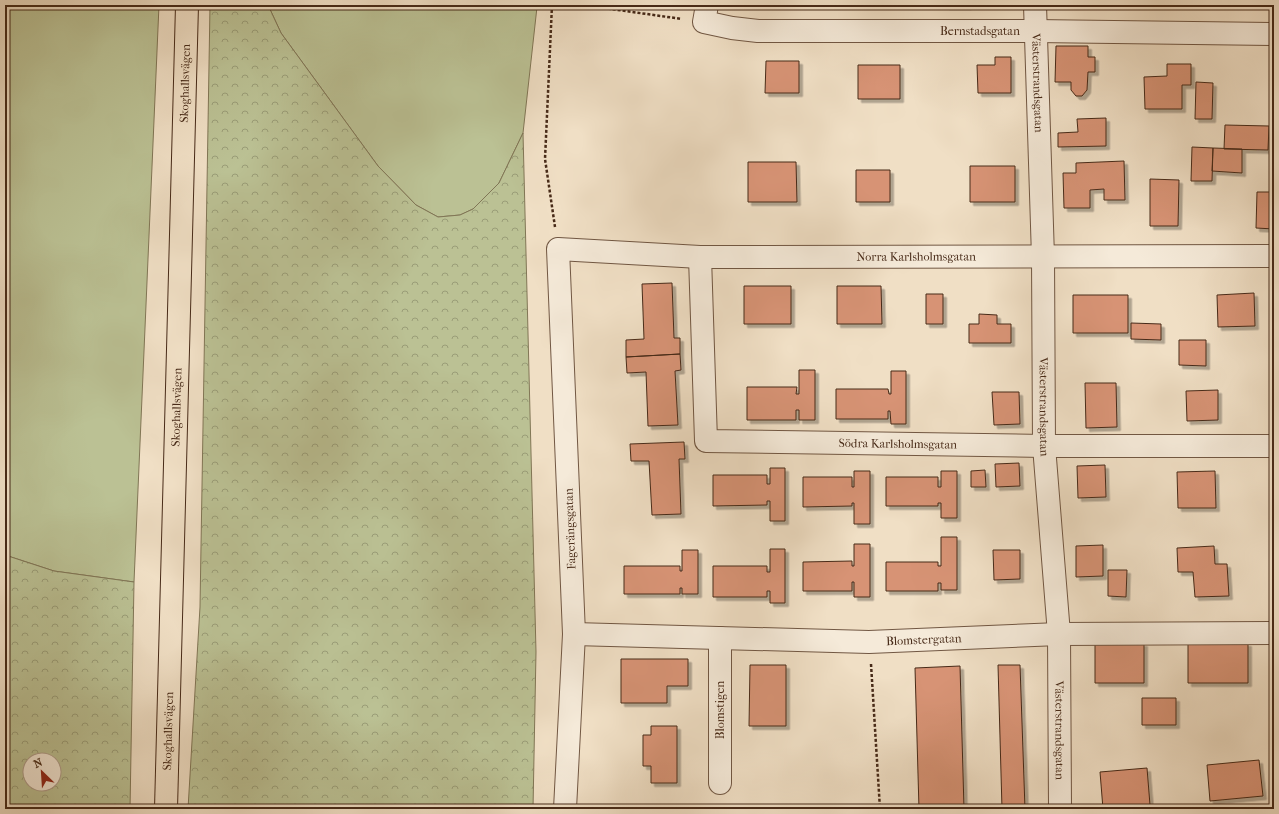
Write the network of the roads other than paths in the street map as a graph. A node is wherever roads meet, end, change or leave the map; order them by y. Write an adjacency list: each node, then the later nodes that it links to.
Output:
1 (187, 5): 17 (main road, Skoghallsvägen)
2 (1035, 5): 4 (street, Västerstrandsgatan)
3 (706, 13): 4 (street, Bernstadsgatan)
4 (1035, 31): 5 (street, Bernstadsgatan); 9 (street, Västerstrandsgatan)
5 (1274, 34)
6 (558, 249): 8 (street, Norra Karlsholmsgatan); 13 (street, Fagerängsgatan)
7 (1274, 256): 9 (street, Norra Karlsholmsgatan)
8 (700, 257): 9 (street, Norra Karlsholmsgatan); 10 (street, Södra Karlsholmsgatan)
9 (1043, 257): 10 (street, Västerstrandsgatan)
10 (1044, 446): 11 (street, Södra Karlsholmsgatan); 14 (street, Västerstrandsgatan)
11 (1274, 446)
12 (1274, 633): 14 (street, Blomstergatan)
13 (574, 634): 15 (street, Blomstergatan); 18 (street, Fagerängsgatan)
14 (1059, 634): 15 (street, Blomstergatan); 19 (street, Västerstrandsgatan)
15 (720, 638): 16 (street, Blomstigen)
16 (720, 783)
17 (166, 809)
18 (565, 809)
19 (1060, 809)

